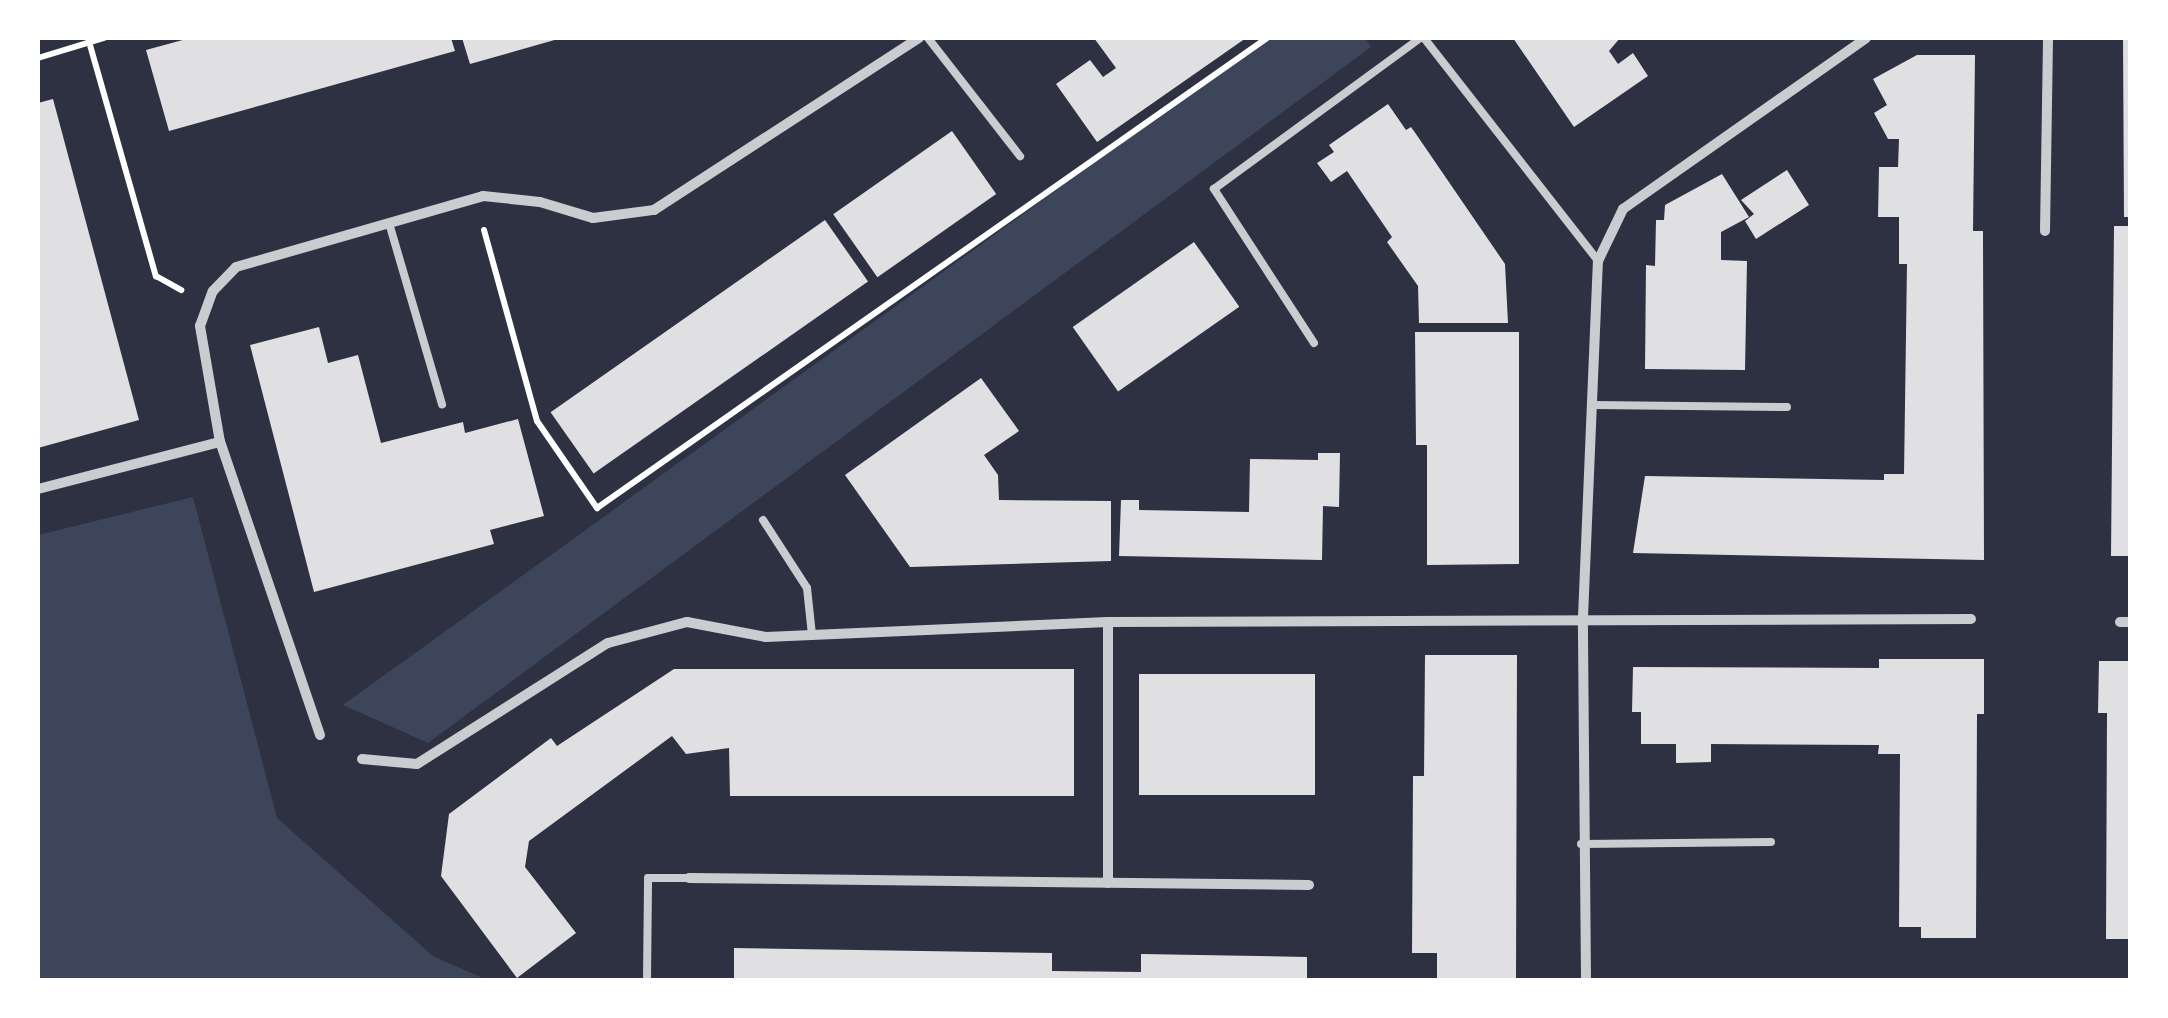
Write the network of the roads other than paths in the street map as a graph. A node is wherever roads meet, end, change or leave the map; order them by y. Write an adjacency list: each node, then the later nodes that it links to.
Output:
1 (920, 38): 7 (street)
2 (928, 38): 6 (lane)
3 (1422, 38): 9 (lane); 10 (lane)
4 (1866, 38): 9 (street)
5 (2048, 38): 8 (street)
6 (1020, 156)
7 (388, 223): 11 (lane); 14 (street)
8 (2045, 232)
9 (1598, 261): 12 (street)
10 (1314, 343)
11 (442, 404)
12 (1592, 405): 13 (lane); 17 (street)
13 (1787, 407)
14 (220, 442): 15 (street); 21 (street)
15 (38, 490)
16 (762, 520): 20 (lane)
17 (1583, 617): 18 (street); 19 (street); 24 (street)
18 (1972, 619)
19 (1108, 622): 20 (street); 26 (street)
20 (812, 636): 22 (street)
21 (320, 735)
22 (362, 759)
23 (1771, 842): 24 (lane)
24 (1580, 844): 29 (street)
25 (689, 878): 26 (street); 28 (lane)
26 (1108, 882): 27 (street)
27 (1309, 885)
28 (647, 980)
29 (1586, 980)

